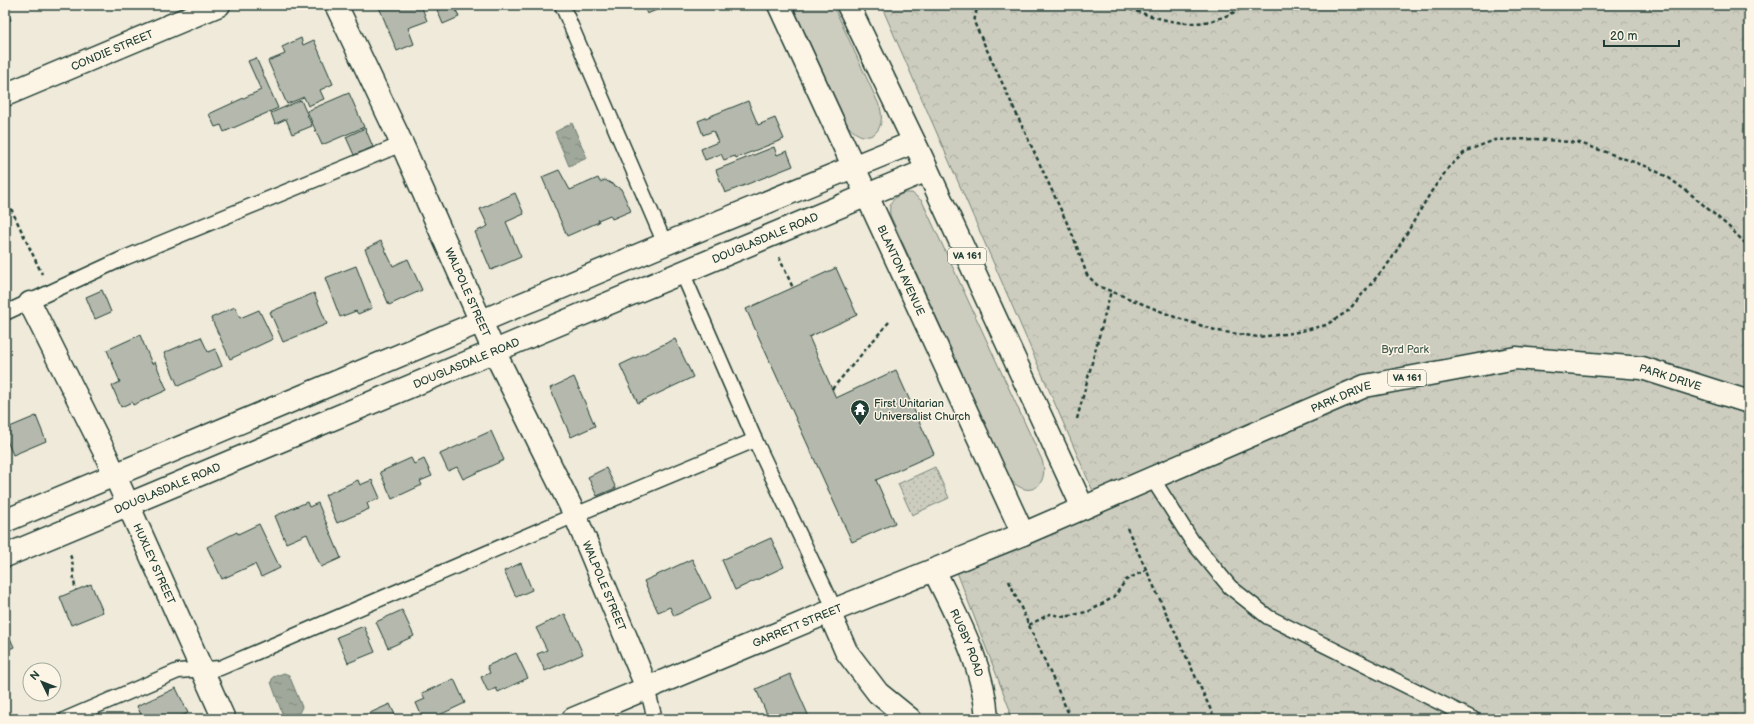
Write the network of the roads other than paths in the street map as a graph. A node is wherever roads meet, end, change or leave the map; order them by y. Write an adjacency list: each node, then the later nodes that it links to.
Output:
1 (219, 5): 6 (street, CONDIE STREET)
2 (336, 5): 8 (street, WALPOLE STREET)
3 (562, 5): 12 (lane)
4 (779, 5): 9 (street, BLANTON AVENUE)
5 (848, 5): 7 (street, VA 161)
6 (5, 95)
7 (914, 142): 9 (street); 10 (street, VA 161)
8 (402, 144): 14 (lane); 16 (street, WALPOLE STREET)
9 (854, 166): 11 (street, BLANTON AVENUE); 12 (street)
10 (927, 170): 11 (street, DOUGLASDALE ROAD); 23 (street, VA 161)
11 (867, 195): 13 (street, DOUGLASDALE ROAD); 26 (street, BLANTON AVENUE)
12 (665, 244): 16 (street)
13 (682, 272): 17 (street, DOUGLASDALE ROAD); 19 (lane)
14 (30, 303): 15 (lane); 20 (street, HUXLEY STREET)
15 (5, 313)
16 (481, 322): 17 (street, WALPOLE STREET); 20 (street)
17 (494, 351): 22 (street, DOUGLASDALE ROAD); 24 (street, WALPOLE STREET)
18 (1749, 402): 21 (street, PARK DRIVE / VA 161)
19 (755, 440): 24 (lane); 29 (lane)
20 (115, 475): 22 (street, HUXLEY STREET); 25 (street)
21 (1152, 478): 23 (street, PARK DRIVE / VA 161); 38 (lane)
22 (128, 504): 27 (street, DOUGLASDALE ROAD); 30 (street, HUXLEY STREET)
23 (1083, 508): 26 (street, PARK DRIVE / VA 161)
24 (574, 515): 30 (lane); 31 (street, WALPOLE STREET)
25 (5, 521)
26 (1023, 534): 28 (street, GARRETT STREET)
27 (5, 556)
28 (934, 570): 29 (street, GARRETT STREET); 37 (street, RUGBY ROAD)
29 (832, 611): 31 (street, GARRETT STREET); 36 (street)
30 (200, 669): 32 (lane); 33 (street, HUXLEY STREET)
31 (648, 688): 34 (street, GARRETT STREET); 35 (lane)
32 (66, 719)
33 (224, 719)
34 (573, 719)
35 (655, 719)
36 (910, 719)
37 (987, 719)
38 (1473, 719)

